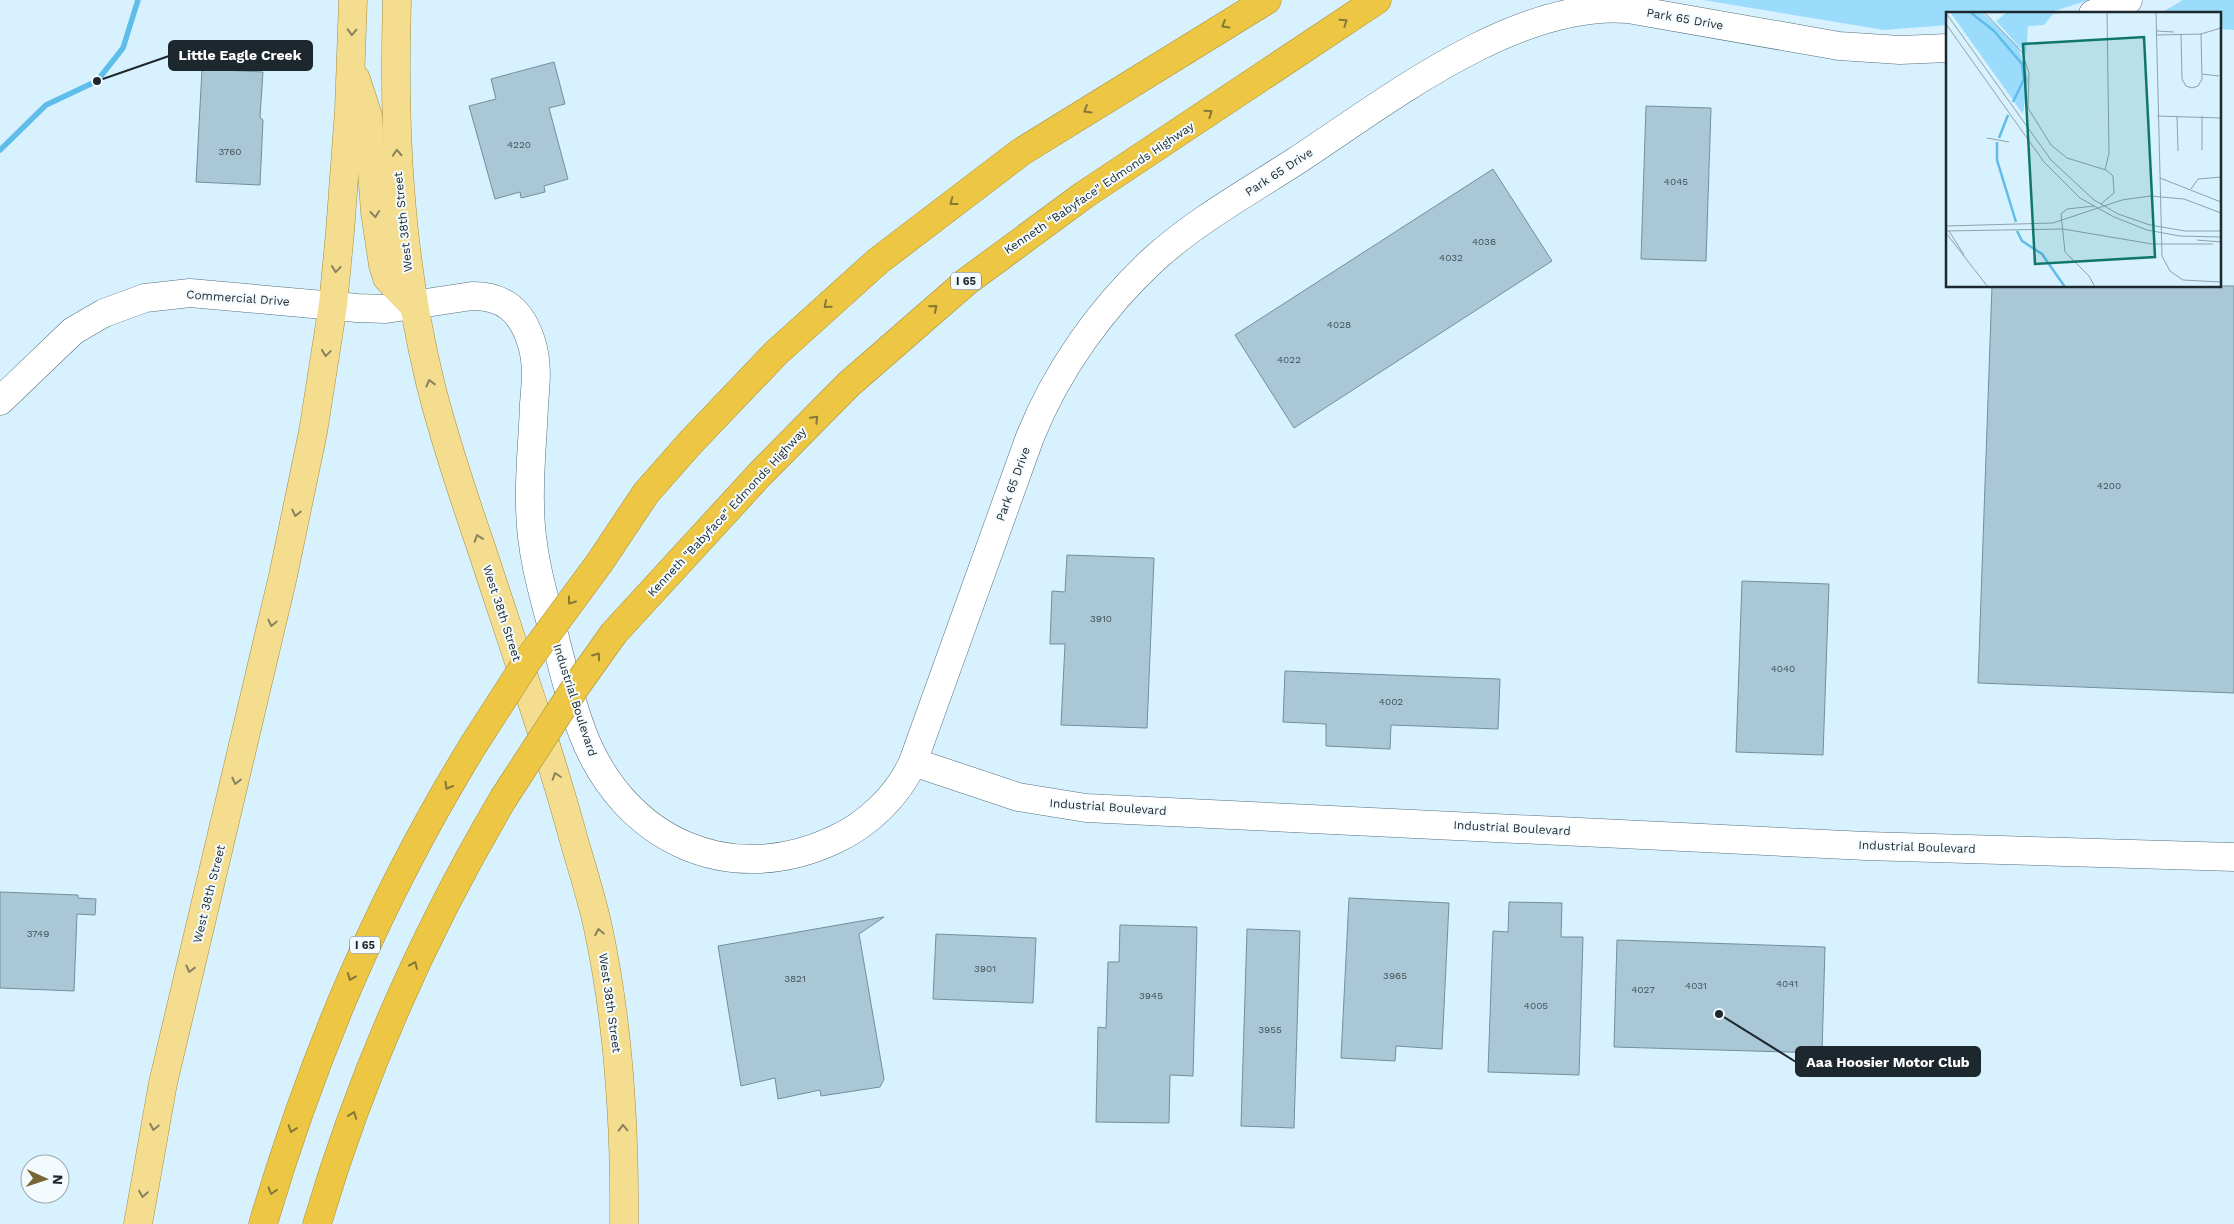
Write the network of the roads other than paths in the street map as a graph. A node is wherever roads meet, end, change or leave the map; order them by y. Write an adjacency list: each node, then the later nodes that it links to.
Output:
1 (352, 0): 8 (main road, West 38th Street, one-way to 8)
2 (397, 0): 10 (main road, West 38th Street, one-way to 2)
3 (1267, 0): 15 (highway, I 65, one-way to 15, bridge)
4 (1377, 0): 16 (highway, Kenneth "Babyface" Edmonds Highway / I 65, one-way to 4, bridge)
5 (2128, 0): 6 (street)
6 (2098, 12)
7 (1946, 48): 12 (street, Park 65 Drive)
8 (350, 63): 9 (main road, West 38th Street, one-way to 9); 10 (main road, one-way to 10)
9 (333, 304): 10 (street, Industrial Boulevard); 11 (street, Commercial Drive); 14 (main road, West 38th Street, one-way to 14)
10 (414, 306): 12 (street, Industrial Boulevard); 17 (main road, West 38th Street, one-way to 10)
11 (0, 401)
12 (913, 762): 13 (street, Industrial Boulevard)
13 (2234, 857)
14 (138, 1224)
15 (262, 1224)
16 (317, 1224)
17 (624, 1224)

